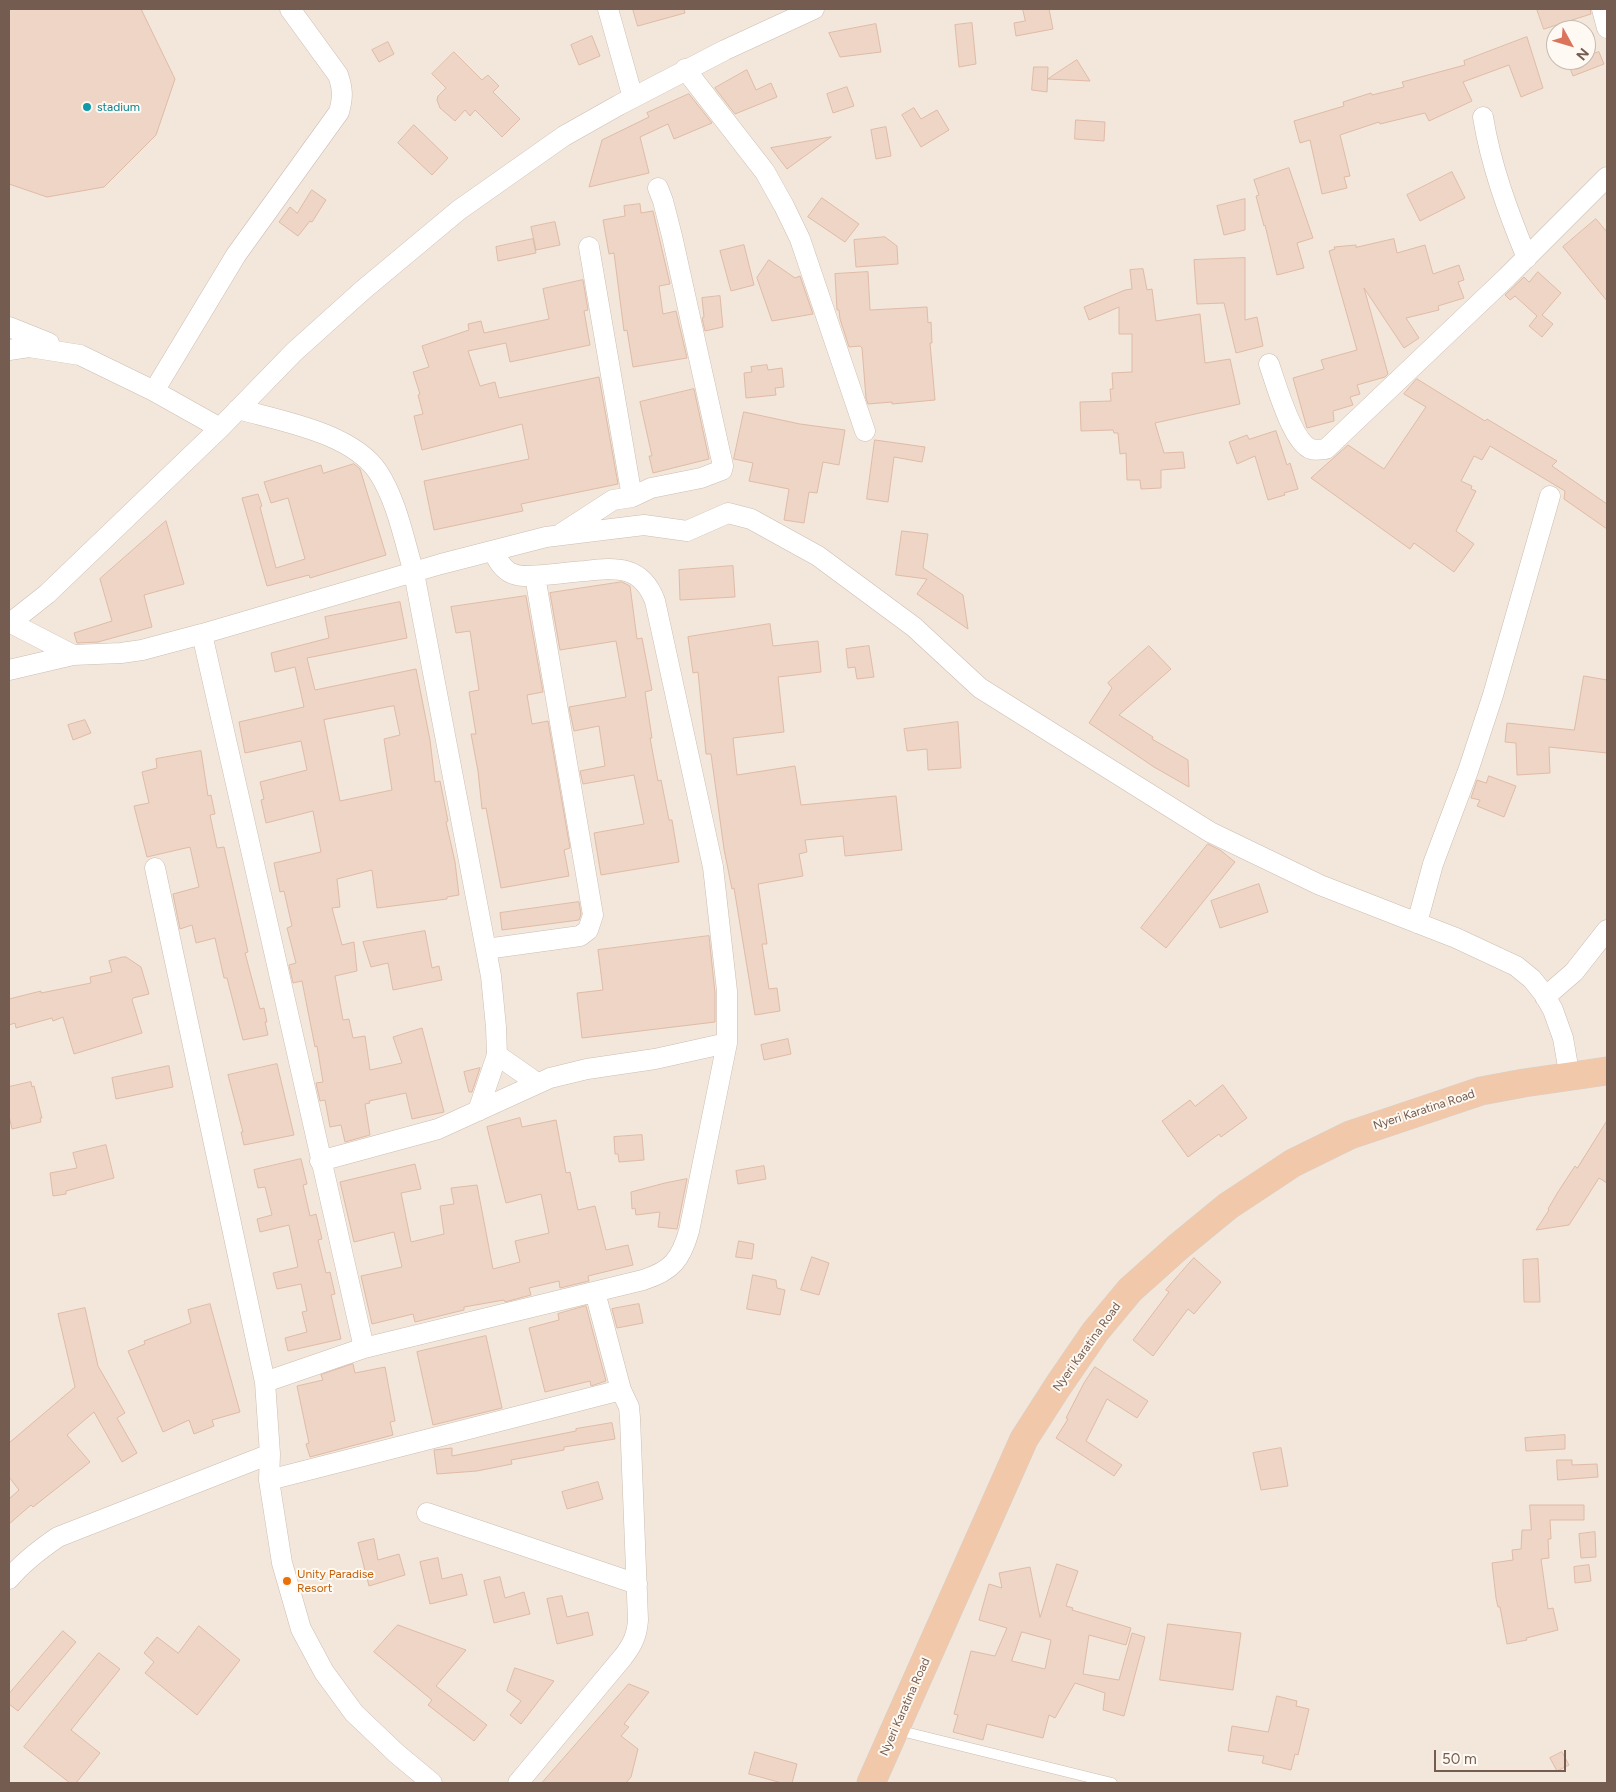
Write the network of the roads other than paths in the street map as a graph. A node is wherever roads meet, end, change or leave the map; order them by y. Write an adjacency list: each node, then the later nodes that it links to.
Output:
1 (290, 9): 17 (street)
2 (608, 9): 7 (street)
3 (814, 9): 6 (street)
4 (1602, 9): 5 (street)
5 (1607, 28)
6 (685, 69): 7 (street); 20 (street)
7 (632, 98): 18 (street)
8 (1483, 117): 12 (street)
9 (1607, 177): 12 (street)
10 (658, 188): 22 (street)
11 (590, 247): 22 (street)
12 (1527, 258): 16 (street)
13 (9, 327): 15 (street)
14 (9, 350): 15 (street)
15 (80, 355): 17 (street)
16 (1269, 364)
17 (154, 391): 19 (street)
18 (238, 409): 19 (street); 25 (street)
19 (220, 428): 27 (street)
20 (865, 431)
21 (1550, 496): 32 (street)
22 (632, 497): 23 (street)
23 (559, 536): 24 (street); 32 (street)
24 (493, 551): 25 (street); 26 (street)
25 (414, 572): 28 (street); 34 (street)
26 (535, 576): 34 (street); 36 (street)
27 (10, 623): 29 (street)
28 (202, 634): 29 (street); 42 (street)
29 (73, 655): 30 (street)
30 (9, 670)
31 (155, 868): 45 (street)
32 (1417, 922): 35 (street)
33 (1607, 930): 35 (street)
34 (486, 949): 37 (street)
35 (1545, 997): 39 (street)
36 (728, 1043): 40 (street); 43 (street)
37 (498, 1055): 40 (street); 41 (street)
38 (1607, 1071): 39 (highway, Nyeri Karatina Road)
39 (1570, 1078): 54 (highway, Nyeri Karatina Road)
40 (537, 1083): 41 (street)
41 (478, 1111): 42 (street)
42 (320, 1161): 44 (street)
43 (595, 1292): 44 (street); 46 (street)
44 (364, 1348): 45 (street)
45 (265, 1382): 47 (street)
46 (620, 1390): 48 (street); 53 (street)
47 (270, 1454): 48 (street); 50 (street)
48 (269, 1480): 55 (street)
49 (427, 1513): 53 (street)
50 (25, 1561): 51 (street); 52 (street)
51 (9, 1573)
52 (9, 1579)
53 (637, 1584): 56 (street)
54 (895, 1730): 57 (highway, Nyeri Karatina Road); 58 (lane)
55 (432, 1783)
56 (518, 1783)
57 (871, 1783)
58 (1112, 1783)

